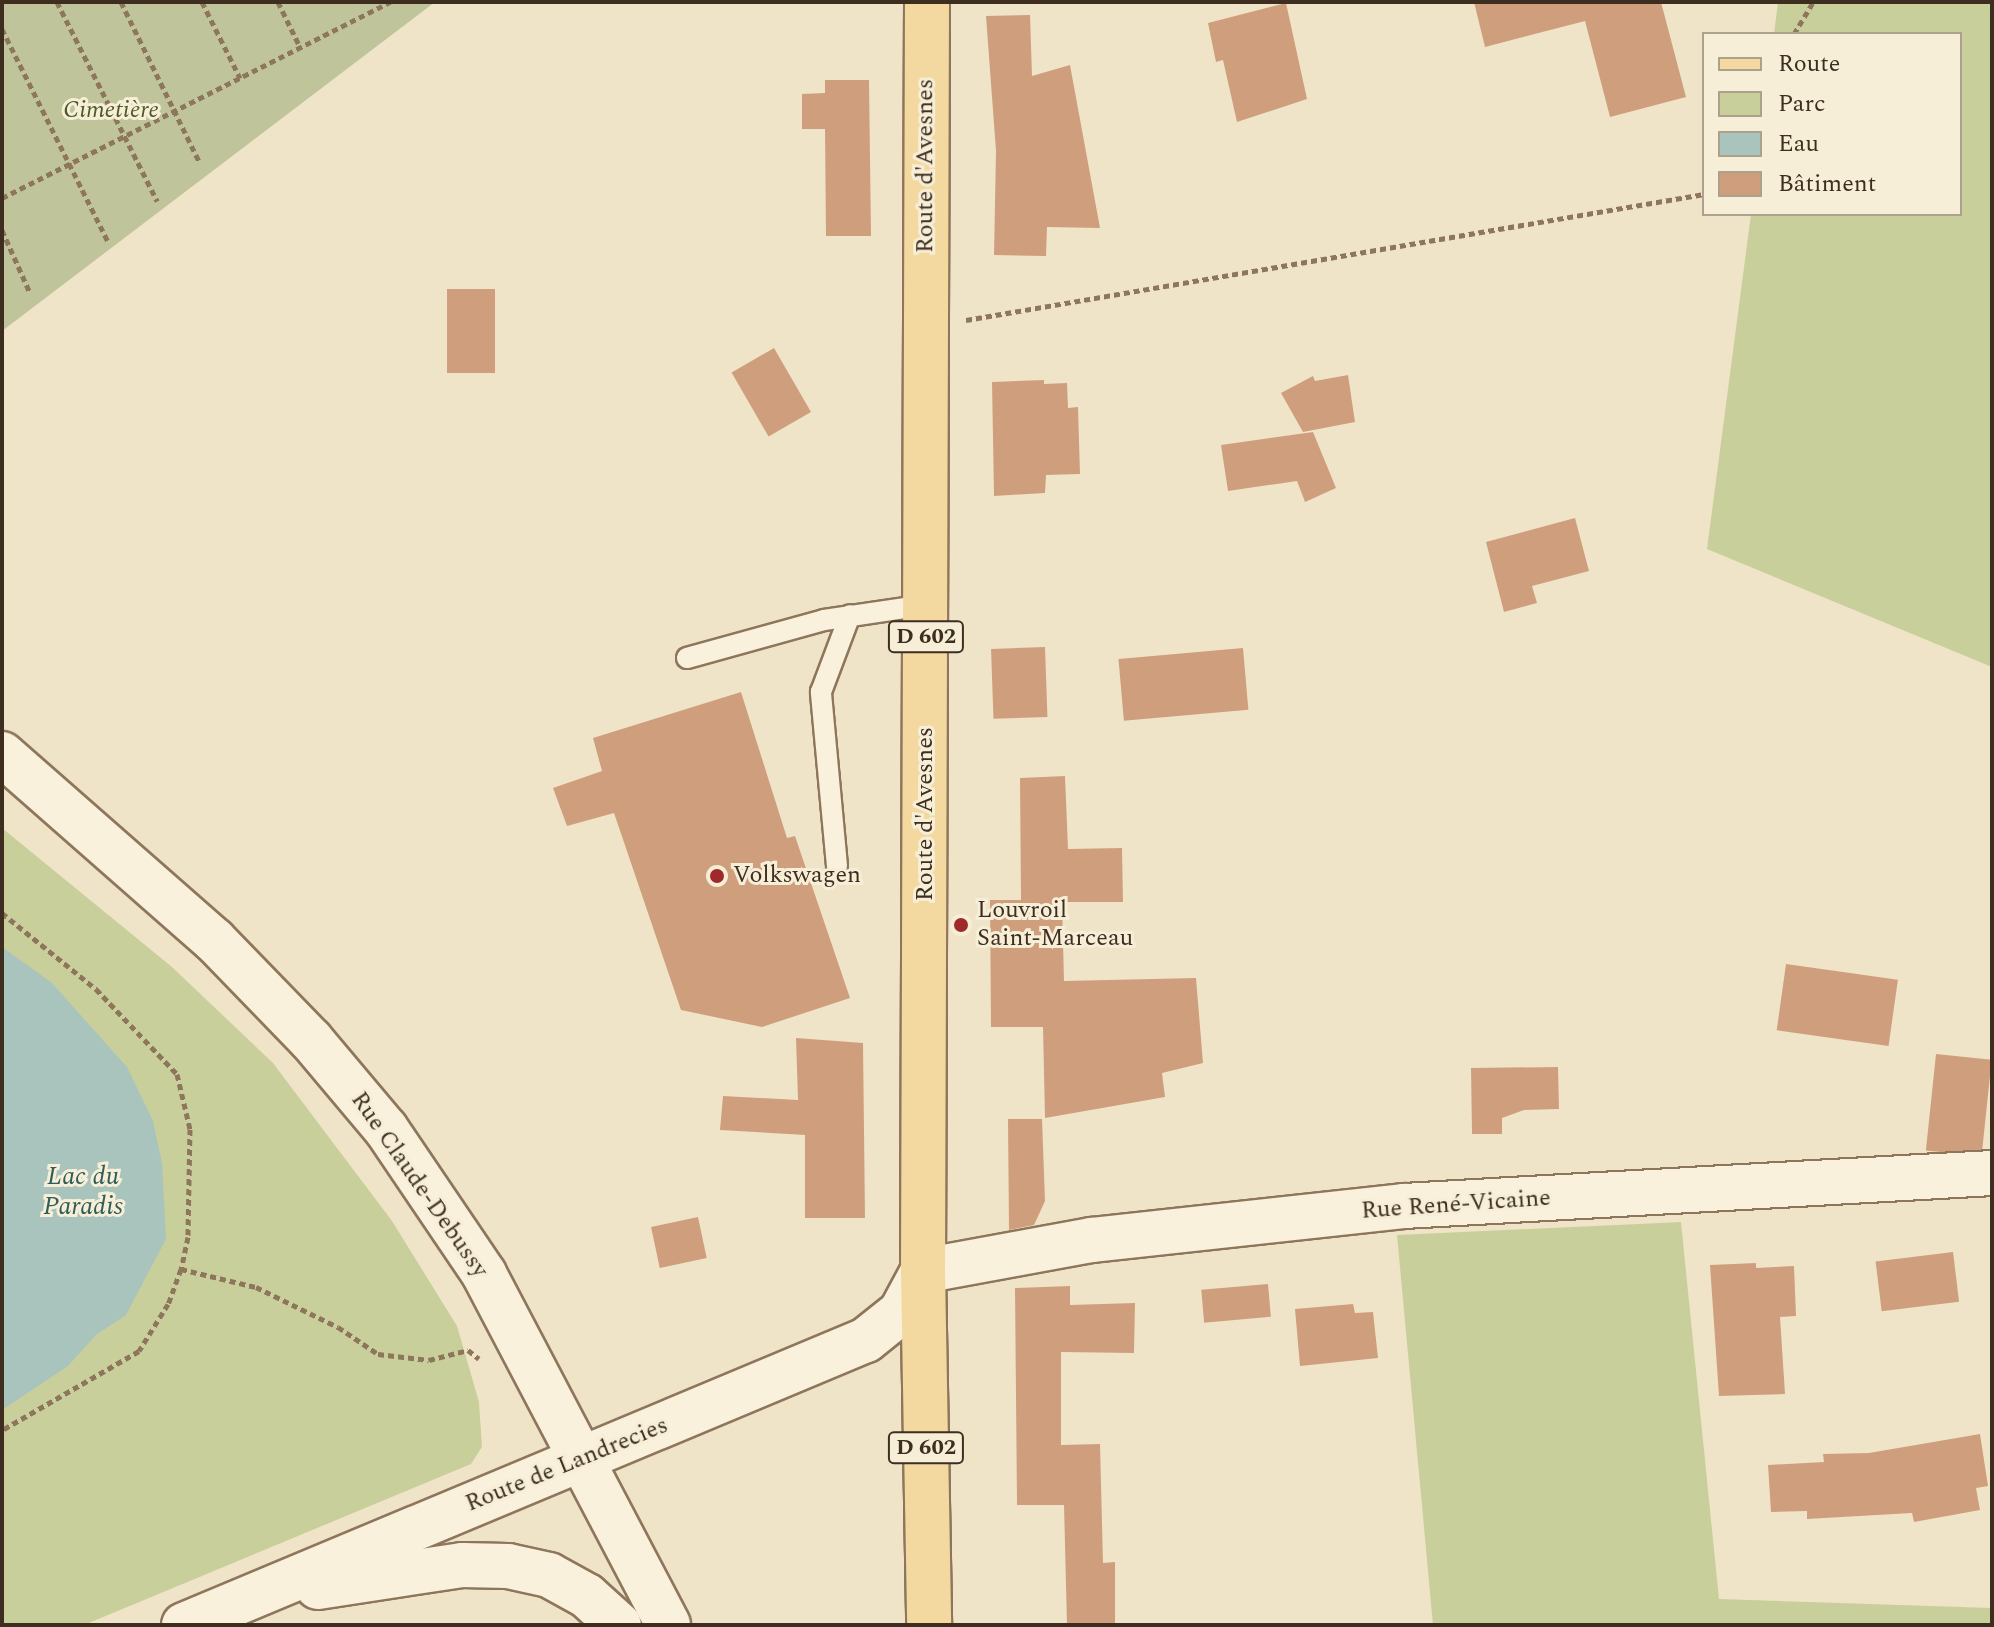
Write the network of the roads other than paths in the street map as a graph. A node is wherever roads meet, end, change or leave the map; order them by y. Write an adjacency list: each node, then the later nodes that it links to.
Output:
1 (927, 2): 2 (main road, Route d'Avesnes / D 602)
2 (926, 605): 3 (lane); 8 (main road, Route d'Avesnes / D 602)
3 (850, 615): 4 (lane); 6 (lane)
4 (687, 658)
5 (2, 754): 9 (main road, Rue Claude-Debussy)
6 (837, 866)
7 (1992, 1173): 8 (main road, Rue René-Vicaine)
8 (923, 1271): 9 (main road, Route de Landrecies); 14 (main road, Route d'Avesnes / D 602)
9 (583, 1459): 10 (main road, Route de Landrecies); 13 (main road, Rue Claude-Debussy)
10 (252, 1597): 11 (main road, Route de Landrecies); 12 (main road)
11 (184, 1625)
12 (619, 1625)
13 (668, 1625)
14 (929, 1625)

